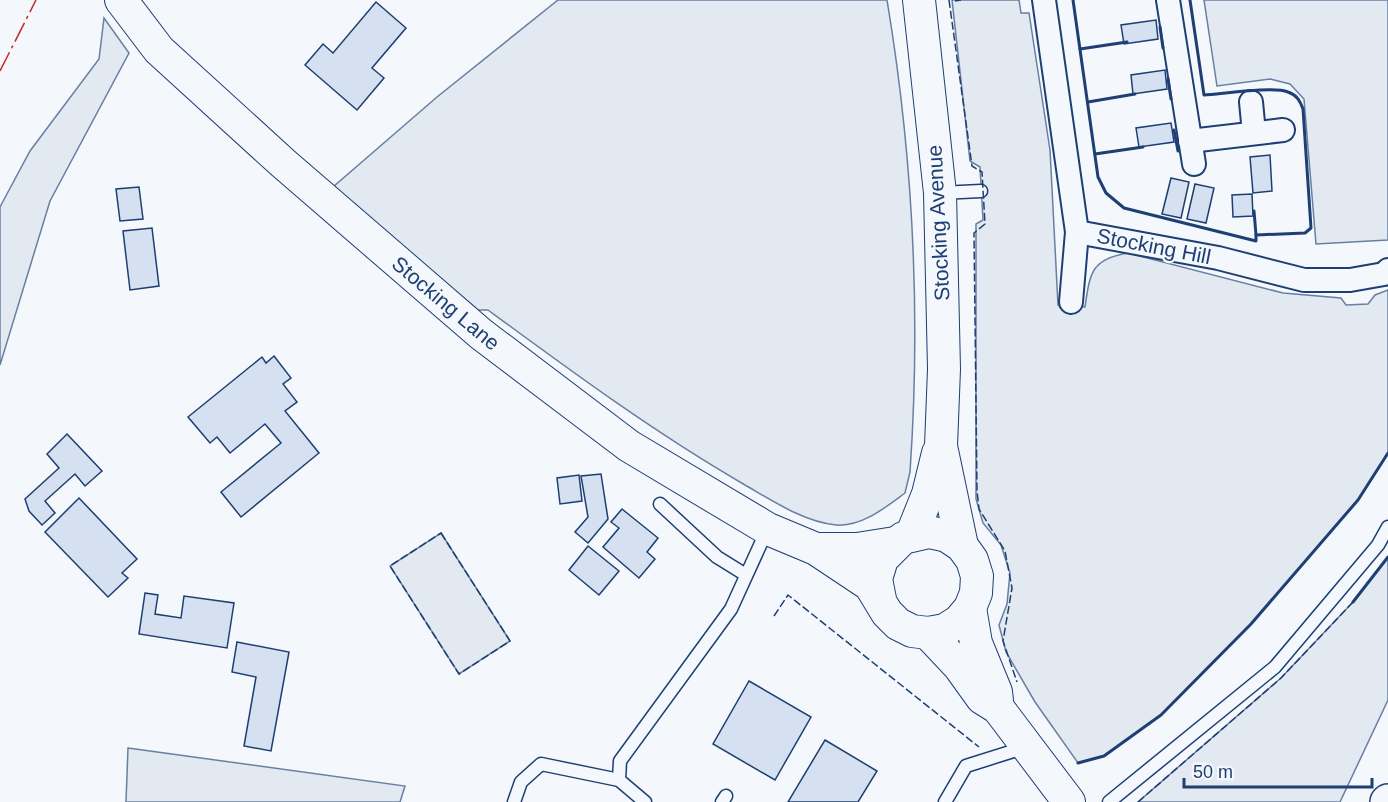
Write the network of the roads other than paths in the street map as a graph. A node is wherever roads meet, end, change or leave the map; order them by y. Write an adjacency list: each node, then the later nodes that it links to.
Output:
1 (121, 0): 18 (main road, Stocking Lane)
2 (919, 0): 11 (main road, Stocking Avenue)
3 (1044, 0): 12 (street, Stocking Hill)
4 (1168, 0): 8 (street)
5 (1251, 102): 7 (street)
6 (1283, 130): 7 (street)
7 (1254, 133): 8 (street)
8 (1190, 141): 9 (street)
9 (1194, 164)
10 (981, 191): 11 (lane)
11 (940, 193): 15 (main road, Stocking Avenue)
12 (1077, 232): 13 (street, Stocking Hill); 14 (street)
13 (1388, 270)
14 (1071, 302)
15 (941, 446): 19 (main road, Stocking Avenue); 20 (main road, Stocking Avenue)
16 (660, 504): 22 (lane)
17 (1388, 528): 33 (lane)
18 (768, 529): 21 (main road, Stocking Lane); 22 (lane)
19 (903, 538): 20 (main road, Stocking Lane); 21 (main road, Stocking Lane); 23 (main road)
20 (962, 546): 24 (main road)
21 (816, 549): 23 (main road, Stocking Lane)
22 (747, 574): 28 (lane)
23 (879, 599): 25 (main road, Stocking Lane)
24 (970, 609): 25 (main road); 26 (main road)
25 (928, 633): 26 (main road)
26 (998, 708): 27 (main road)
27 (1028, 747): 31 (lane); 32 (main road)
28 (619, 780): 29 (lane); 30 (lane)
29 (514, 802)
30 (645, 802)
31 (945, 802)
32 (1068, 802)
33 (1110, 802)

